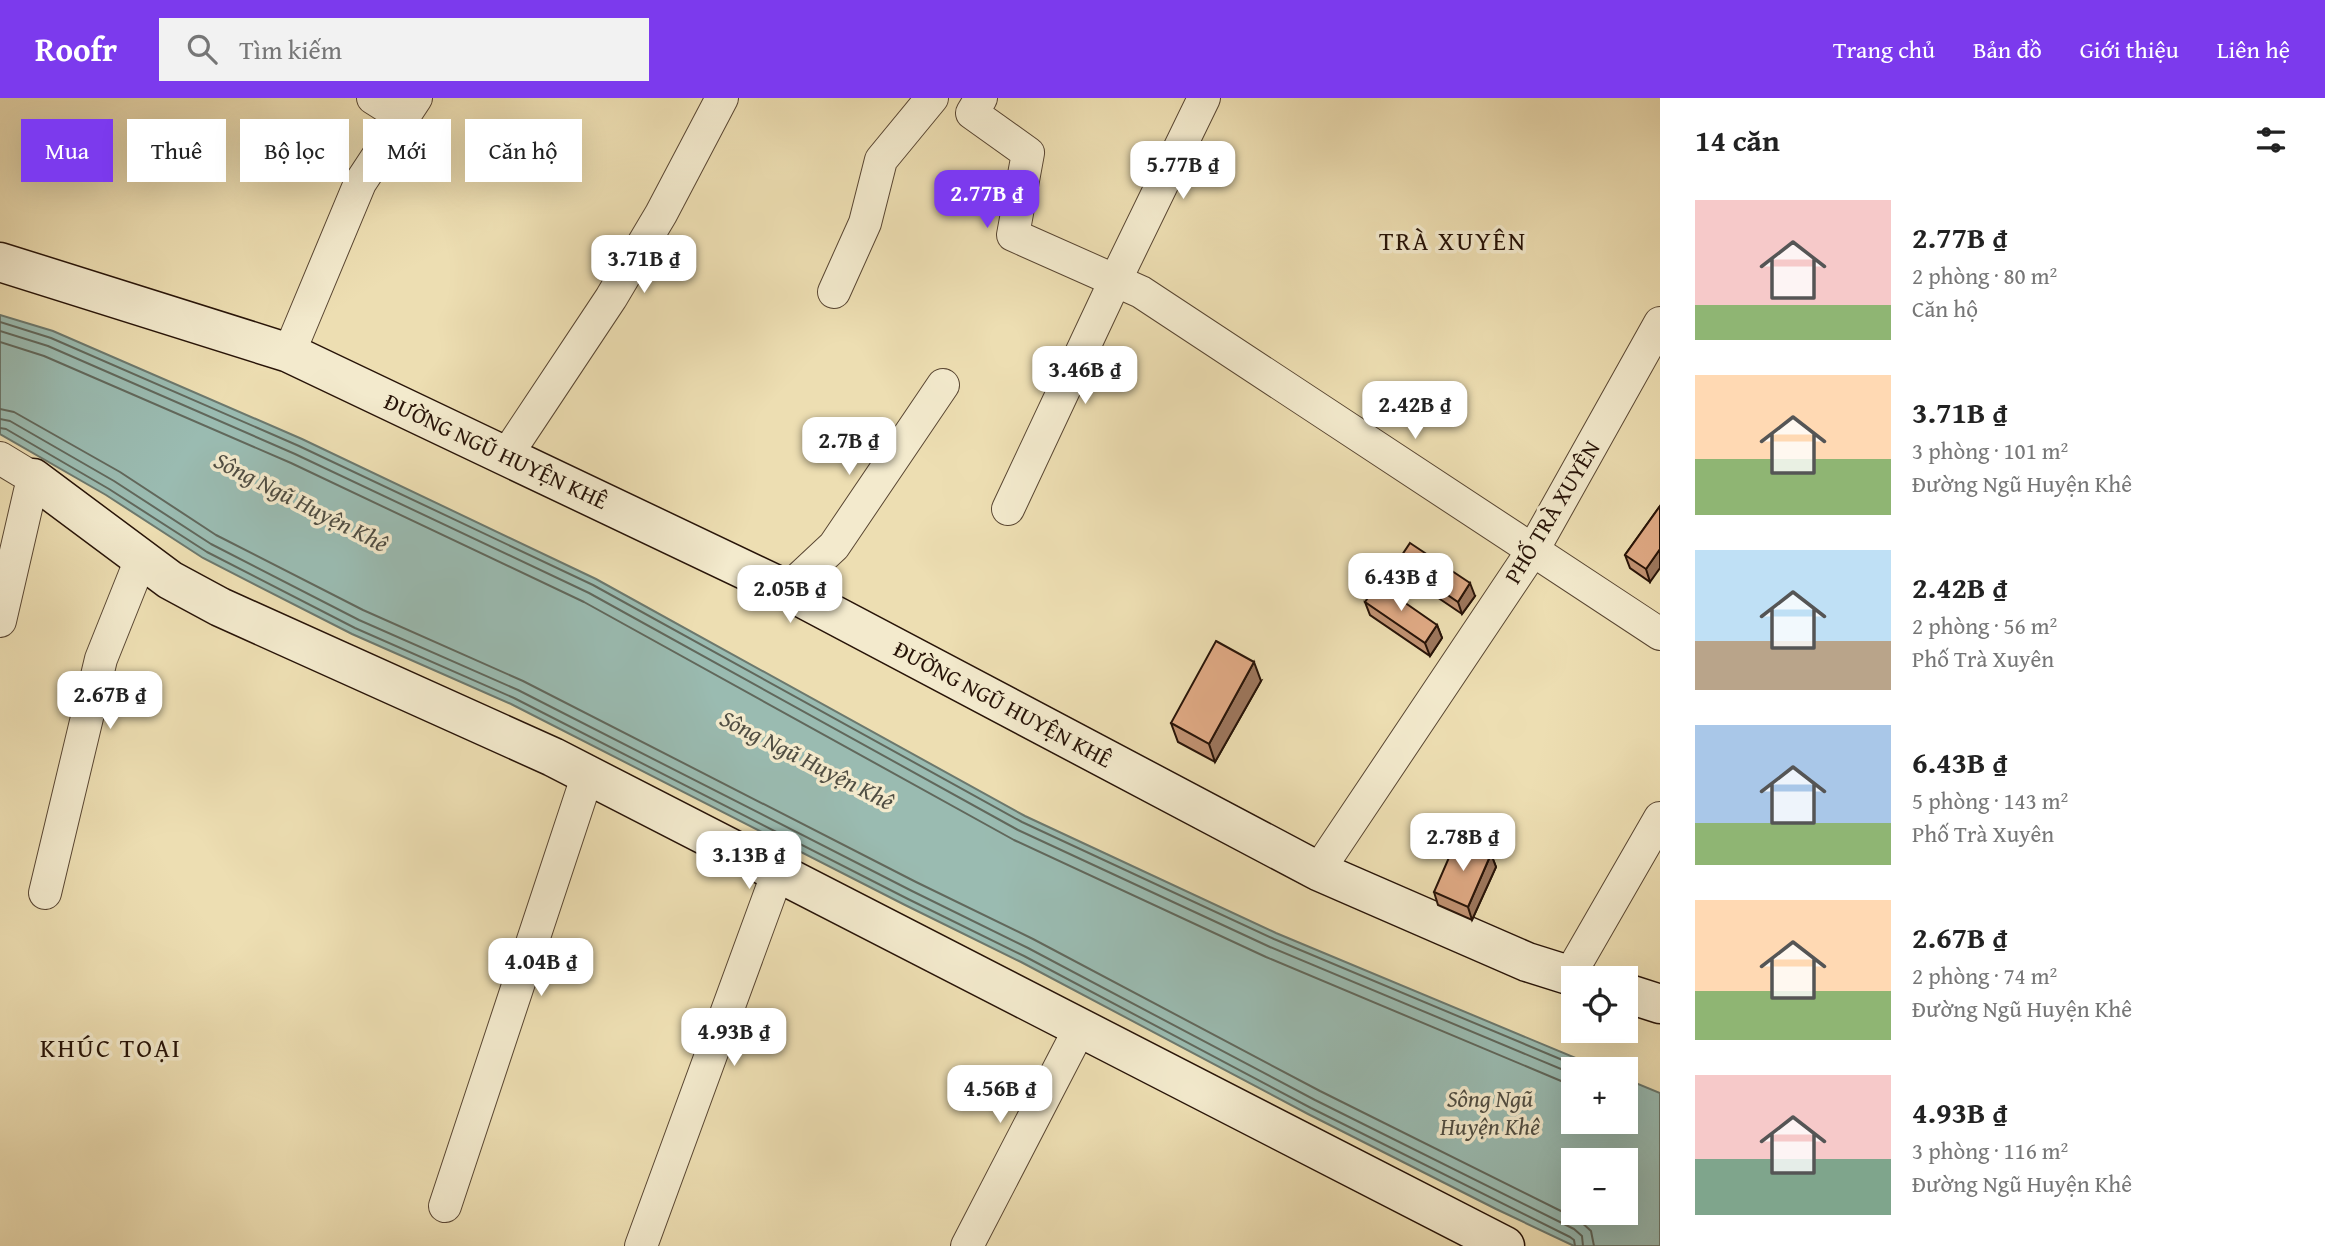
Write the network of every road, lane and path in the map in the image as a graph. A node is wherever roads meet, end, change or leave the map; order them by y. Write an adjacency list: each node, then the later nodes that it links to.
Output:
1 (373, 98): 6 (street)
2 (722, 98): 13 (street)
3 (932, 98): 9 (street)
4 (1204, 98): 8 (street)
5 (969, 103): 8 (street)
6 (410, 108): 11 (street)
7 (0, 262): 11 (street, ĐƯỜNG NGŨ HUYỆN KHÊ)
8 (1115, 281): 16 (street); 17 (street)
9 (834, 292)
10 (1660, 323): 17 (street, PHỐ TRÀ XUYÊN)
11 (289, 353): 13 (street, ĐƯỜNG NGŨ HUYỆN KHÊ)
12 (943, 385): 19 (street)
13 (506, 456): 19 (street, ĐƯỜNG NGŨ HUYỆN KHÊ)
14 (0, 458): 15 (street)
15 (33, 478): 18 (street); 20 (street)
16 (1008, 509)
17 (1533, 550): 21 (street); 24 (street, PHỐ TRÀ XUYÊN)
18 (141, 559): 22 (street); 26 (street)
19 (787, 590): 24 (street, ĐƯỜNG NGŨ HUYỆN KHÊ)
20 (0, 621)
21 (1660, 634)
22 (588, 774): 25 (street); 32 (street)
23 (1660, 818): 27 (street)
24 (1318, 871): 28 (street, ĐƯỜNG NGŨ HUYỆN KHÊ)
25 (778, 872): 31 (street); 33 (street)
26 (45, 893)
27 (1579, 966)
28 (1561, 973)
29 (1638, 997): 30 (street)
30 (1660, 1004)
31 (1080, 1028): 34 (street); 35 (street)
32 (444, 1206)
33 (641, 1246)
34 (967, 1246)
35 (1505, 1246)

